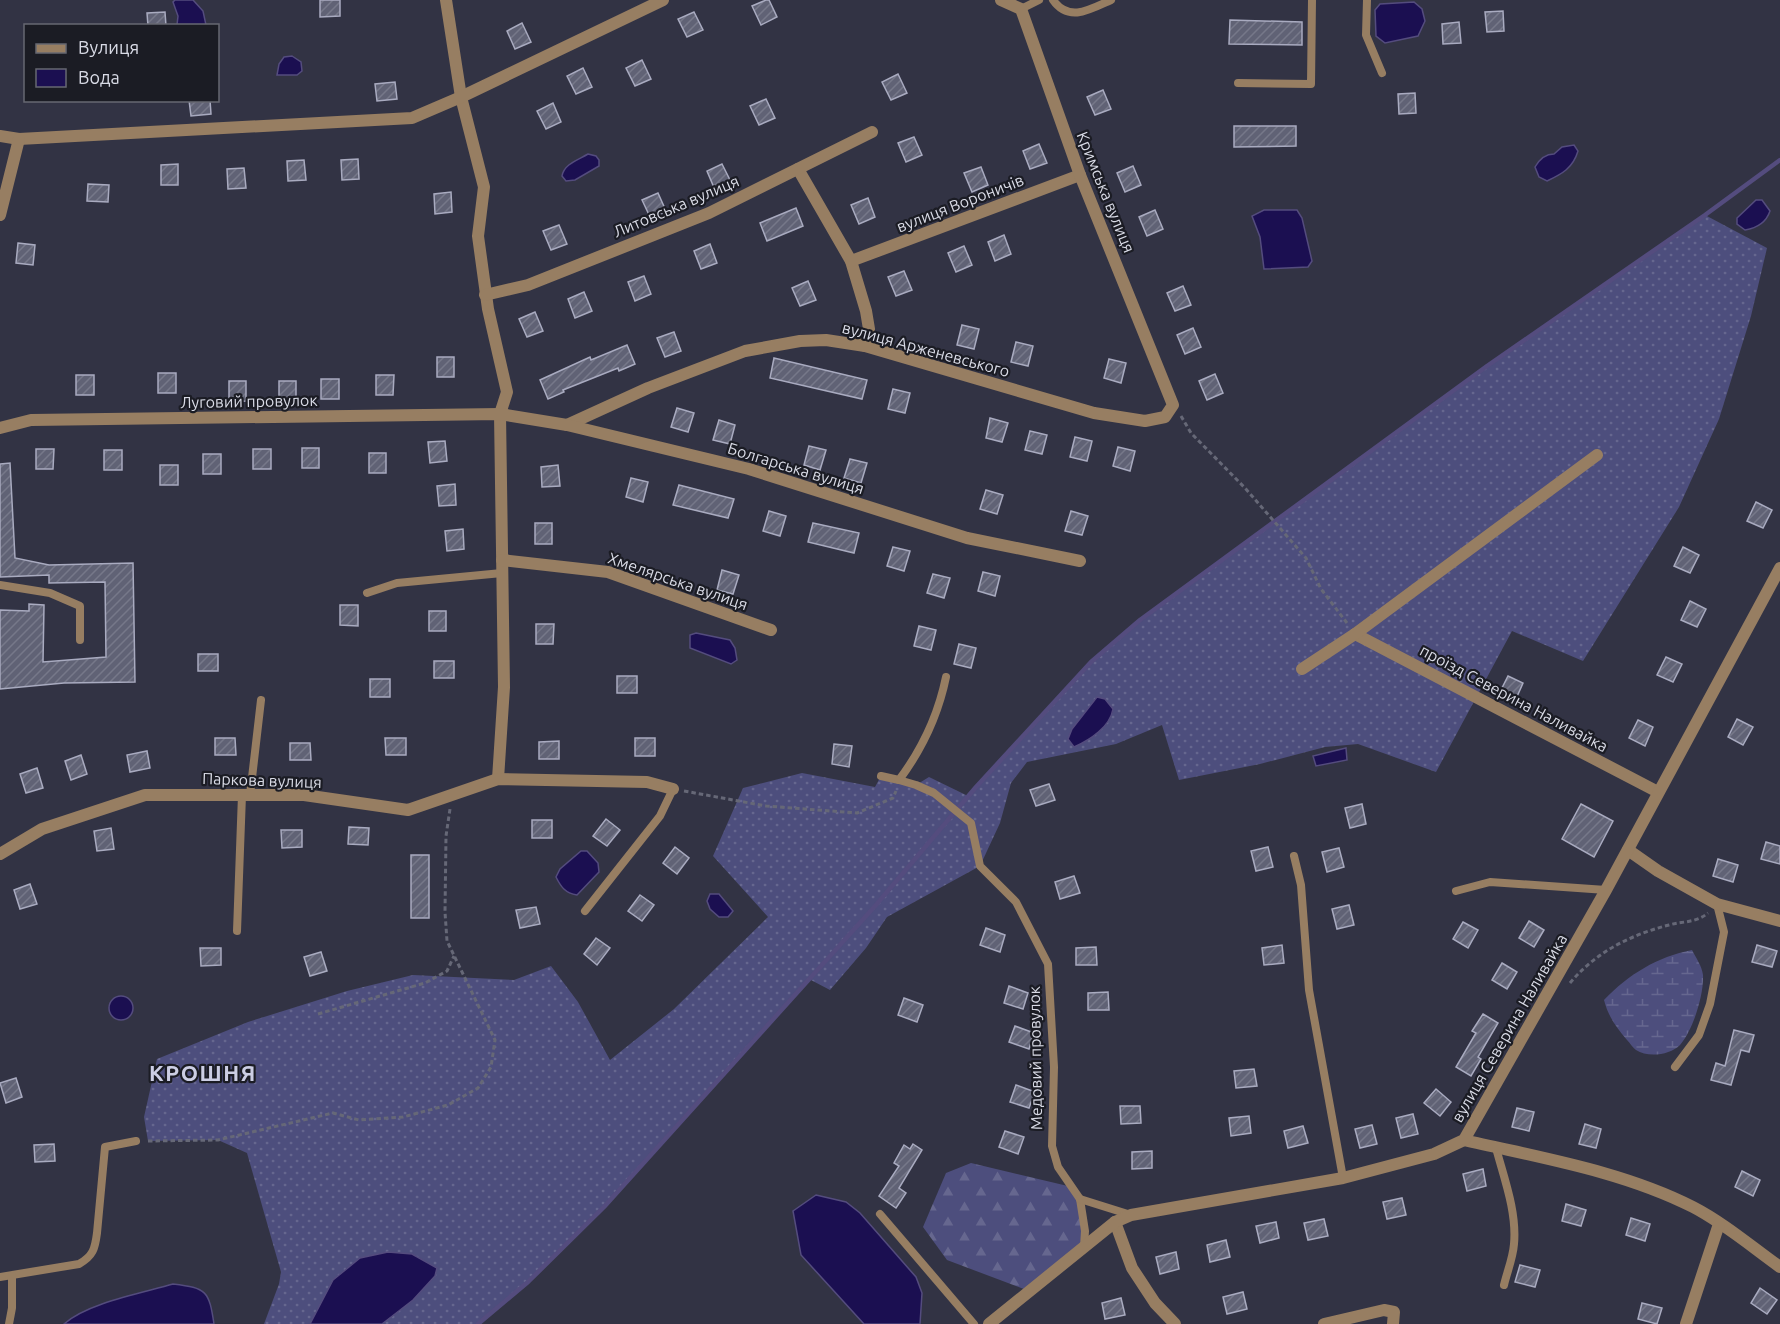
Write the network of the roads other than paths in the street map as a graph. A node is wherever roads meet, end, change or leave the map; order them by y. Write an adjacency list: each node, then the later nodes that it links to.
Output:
1 (446, 0): 12 (street)
2 (663, 0): 12 (street)
3 (1001, 0): 9 (street)
4 (1039, 0): 9 (lane)
5 (1053, 0): 6 (lane)
6 (1111, 0)
7 (1312, 0): 11 (lane)
8 (1367, 0): 10 (lane)
9 (1021, 9): 17 (street, Кримська вулиця)
10 (1382, 73)
11 (1238, 83)
12 (461, 97): 15 (street); 20 (street)
13 (872, 132): 16 (street, Литовська вулиця)
14 (0, 136): 15 (street)
15 (19, 139): 18 (street)
16 (798, 169): 19 (street); 20 (street, Литовська вулиця)
17 (1080, 175): 19 (street, вулиця Вороничів); 22 (street, Кримська вулиця)
18 (0, 215)
19 (851, 261): 21 (street)
20 (485, 295): 23 (street)
21 (865, 346): 22 (street, вулиця Арженевського); 24 (street, вулиця Арженевського)
22 (1173, 405)
23 (500, 414): 24 (street, Болгарська вулиця); 25 (street, Луговий провулок); 27 (street)
24 (567, 425): 28 (street, Болгарська вулиця)
25 (0, 428)
26 (1598, 455): 34 (street)
27 (502, 560): 30 (street); 33 (street, Хмелярська вулиця)
28 (1080, 561)
29 (1780, 568): 43 (street, вулиця Северина Наливайка)
30 (502, 573): 32 (lane); 40 (street)
31 (0, 585): 35 (lane)
32 (367, 593)
33 (771, 630)
34 (1355, 634): 36 (street); 43 (street, проїзд Северина Наливайка)
35 (80, 640)
36 (1302, 669)
37 (946, 676): 41 (lane)
38 (261, 700): 44 (lane)
39 (881, 777): 41 (lane, Медовий провулок)
40 (498, 779): 42 (street, Паркова вулиця); 44 (street, Паркова вулиця)
41 (899, 780): 59 (lane, Медовий провулок)
42 (673, 789): 51 (lane)
43 (1658, 792): 45 (street, вулиця Северина Наливайка)
44 (246, 795): 46 (street, Паркова вулиця); 53 (lane)
45 (1628, 850): 48 (street, вулиця Северина Наливайка); 50 (street)
46 (0, 854)
47 (1294, 856): 58 (lane)
48 (1606, 890): 49 (lane); 55 (street, вулиця Северина Наливайка)
49 (1456, 891)
50 (1717, 904): 52 (street); 54 (lane)
51 (585, 911)
52 (1780, 921)
53 (237, 931)
54 (1675, 1067)
55 (1464, 1140): 57 (street); 58 (street, вулиця Северина Наливайка)
56 (136, 1141): 66 (lane)
57 (1496, 1148): 63 (street); 68 (lane)
58 (1343, 1178): 61 (street, вулиця Северина Наливайка)
59 (1080, 1199): 61 (lane); 64 (lane, Медовий провулок)
60 (880, 1214): 70 (lane)
61 (1131, 1215): 62 (street, вулиця Северина Наливайка)
62 (1115, 1222): 64 (street, вулиця Северина Наливайка); 72 (street)
63 (1719, 1224): 65 (street); 75 (street)
64 (1084, 1247): 71 (street, вулиця Северина Наливайка)
65 (1780, 1267)
66 (12, 1276): 67 (lane); 69 (lane)
67 (0, 1277)
68 (1504, 1285)
69 (9, 1324)
70 (974, 1324)
71 (989, 1324)
72 (1175, 1324)
73 (1324, 1324): 74 (street)
74 (1394, 1324)
75 (1686, 1324)

